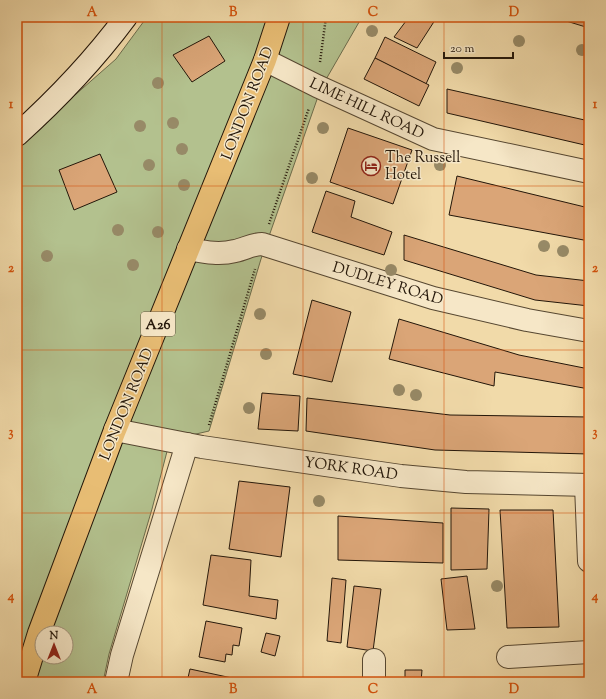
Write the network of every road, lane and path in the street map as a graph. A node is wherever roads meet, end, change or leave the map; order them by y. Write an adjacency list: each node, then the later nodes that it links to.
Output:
1 (126, 17): 4 (street)
2 (279, 17): 3 (highway, LONDON ROAD / A26)
3 (265, 60): 5 (street, LIME HILL ROAD); 6 (highway, LONDON ROAD / A26)
4 (17, 135)
5 (589, 172)
6 (188, 249): 7 (street, DUDLEY ROAD); 8 (highway, LONDON ROAD / A26)
7 (589, 331)
8 (115, 430): 9 (street, YORK ROAD); 15 (highway, LONDON ROAD / A26)
9 (187, 444): 10 (street, YORK ROAD); 16 (street)
10 (587, 485): 11 (street)
11 (589, 561)
12 (589, 652): 13 (street)
13 (508, 658)
14 (374, 660): 17 (street)
15 (24, 682)
16 (116, 682)
17 (374, 682)

